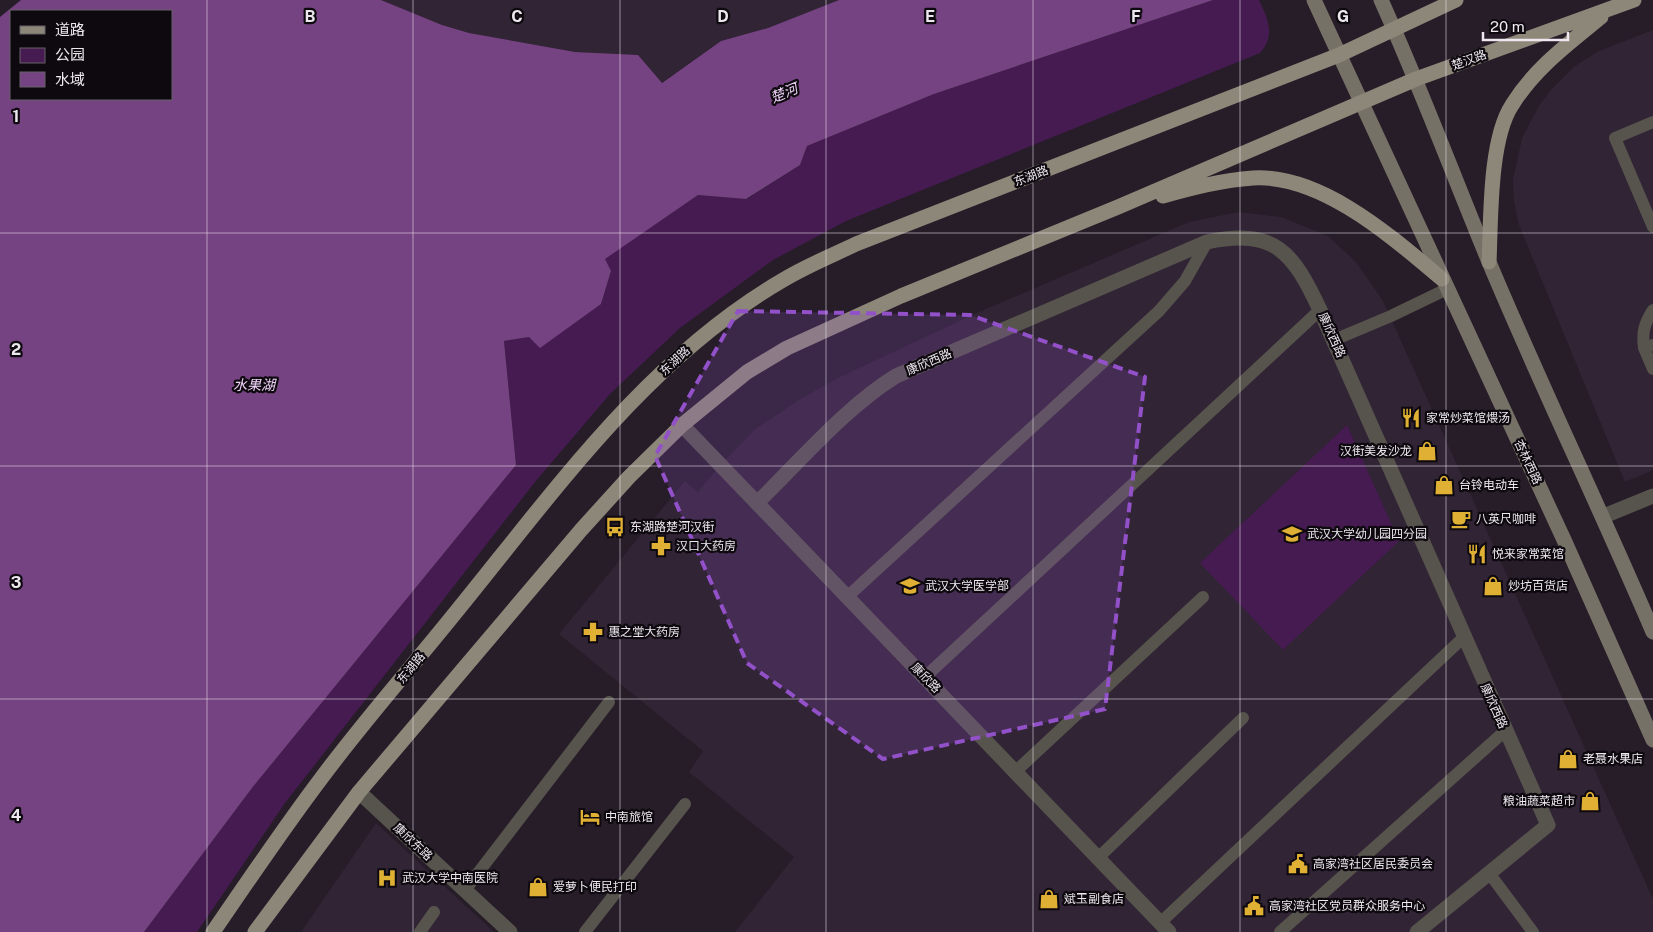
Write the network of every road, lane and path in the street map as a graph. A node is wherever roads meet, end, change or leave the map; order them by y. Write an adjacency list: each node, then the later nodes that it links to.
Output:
1 (1314, 0): 7 (main road)
2 (1381, 0): 6 (main road)
3 (1456, 0): 6 (main road)
4 (1634, 0): 5 (main road, 楚汉路)
5 (1611, 9): 8 (main road, 楚汉路); 14 (main road)
6 (1394, 29): 7 (main road); 8 (main road)
7 (1338, 55): 9 (main road); 42 (main road, 东湖路)
8 (1416, 79): 9 (main road, 楚汉路); 14 (main road)
9 (1361, 103): 11 (main road); 15 (main road, 杏林西路)
10 (1653, 122): 12 (lane)
11 (1118, 207): 15 (main road); 21 (main road)
12 (1653, 227)
13 (1207, 242): 16 (street, 康欣西路); 23 (street, 康欣西路); 25 (lane)
14 (1490, 262): 24 (main road)
15 (1444, 284): 18 (lane); 33 (main road, 杏林西路)
16 (1320, 310): 18 (street, 康欣西路); 29 (lane)
17 (1653, 310): 19 (lane)
18 (1334, 340): 28 (street, 康欣西路)
19 (1648, 347): 20 (lane)
20 (1653, 369)
21 (682, 425): 23 (street, 康欣路); 35 (main road)
22 (1653, 496): 24 (street)
23 (757, 503): 25 (street, 康欣路)
24 (1604, 516): 27 (main road)
25 (847, 597): 29 (street, 康欣路)
26 (1203, 597): 34 (lane)
27 (1653, 632)
28 (1464, 637): 32 (street, 康欣西路); 41 (lane)
29 (925, 677): 34 (street, 康欣路)
30 (610, 702): 39 (lane)
31 (1243, 718): 37 (lane)
32 (1505, 731): 38 (street, 康欣西路); 47 (lane)
33 (1653, 740)
34 (1015, 772): 37 (street, 康欣路)
35 (360, 792): 39 (street, 康欣东路); 43 (main road)
36 (685, 804): 46 (lane)
37 (1098, 858): 41 (street, 康欣路)
38 (1489, 873): 48 (street, 康欣西路); 49 (lane)
39 (465, 890): 45 (street, 康欣东路)
40 (434, 912): 44 (lane)
41 (1165, 927)
42 (213, 932)
43 (256, 932)
44 (420, 932)
45 (510, 932)
46 (585, 932)
47 (1280, 932)
48 (1417, 932)
49 (1533, 932)

